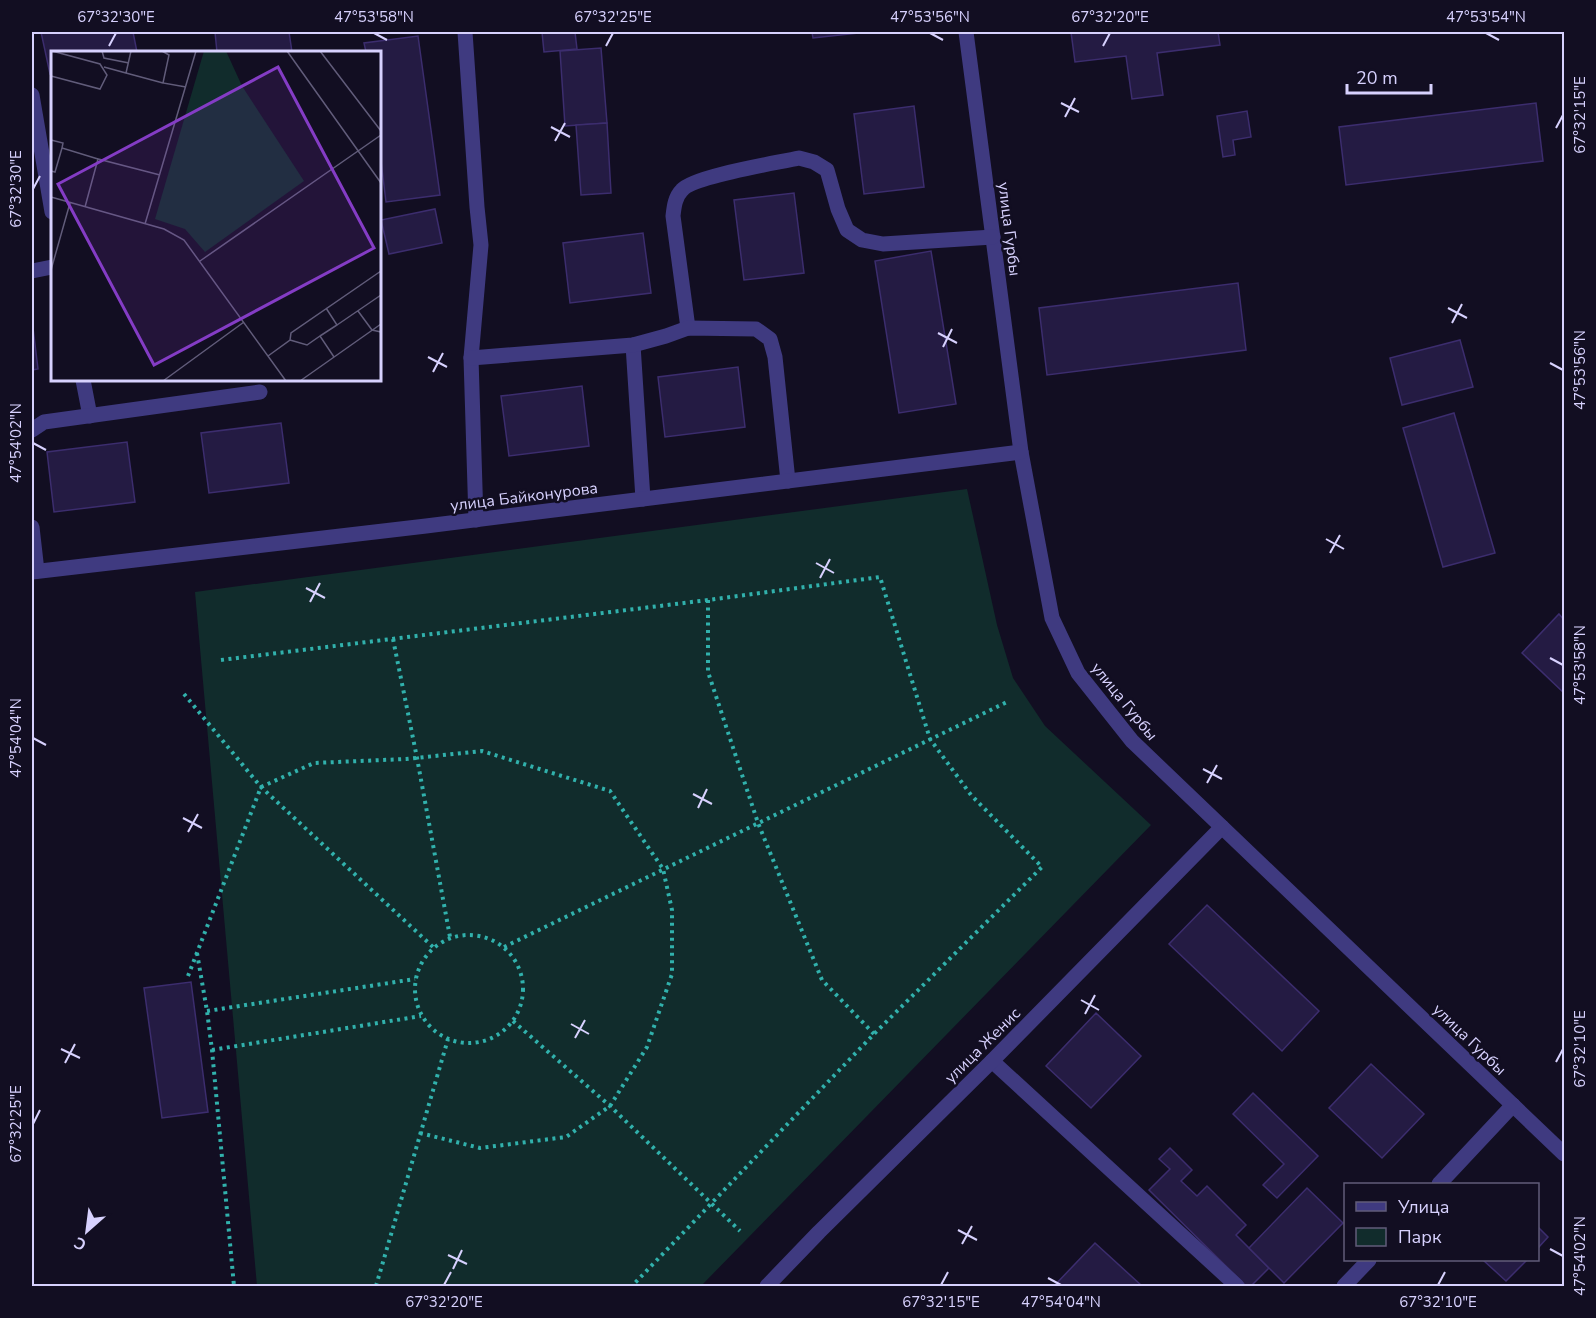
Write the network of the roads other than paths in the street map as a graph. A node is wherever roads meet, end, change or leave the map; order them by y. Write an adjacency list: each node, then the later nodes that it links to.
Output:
1 (465, 32): 10 (street)
2 (966, 32): 5 (street, улица Гурбы)
3 (32, 95): 4 (street)
4 (51, 206)
5 (993, 237): 8 (street); 15 (street, улица Гурбы)
6 (51, 267): 7 (street)
7 (32, 271)
8 (688, 328): 9 (street); 16 (street)
9 (633, 345): 10 (street); 17 (street)
10 (471, 358): 18 (street)
11 (83, 381): 13 (street)
12 (260, 392): 13 (street)
13 (90, 416): 14 (street)
14 (32, 430)
15 (1021, 452): 16 (street, улица Байконурова); 21 (street, улица Гурбы)
16 (788, 481): 17 (street, улица Байконурова)
17 (643, 499): 18 (street, улица Байконурова)
18 (476, 520): 20 (street, улица Байконурова)
19 (32, 527): 20 (street)
20 (34, 571)
21 (1222, 826): 22 (street, улица Женис); 23 (street, улица Гурбы)
22 (992, 1061): 27 (street, улица Женис); 28 (street)
23 (1513, 1105): 24 (street, улица Гурбы); 25 (street)
24 (1564, 1154)
25 (1441, 1183)
26 (1368, 1261): 29 (street)
27 (767, 1287)
28 (1237, 1287)
29 (1344, 1287)

